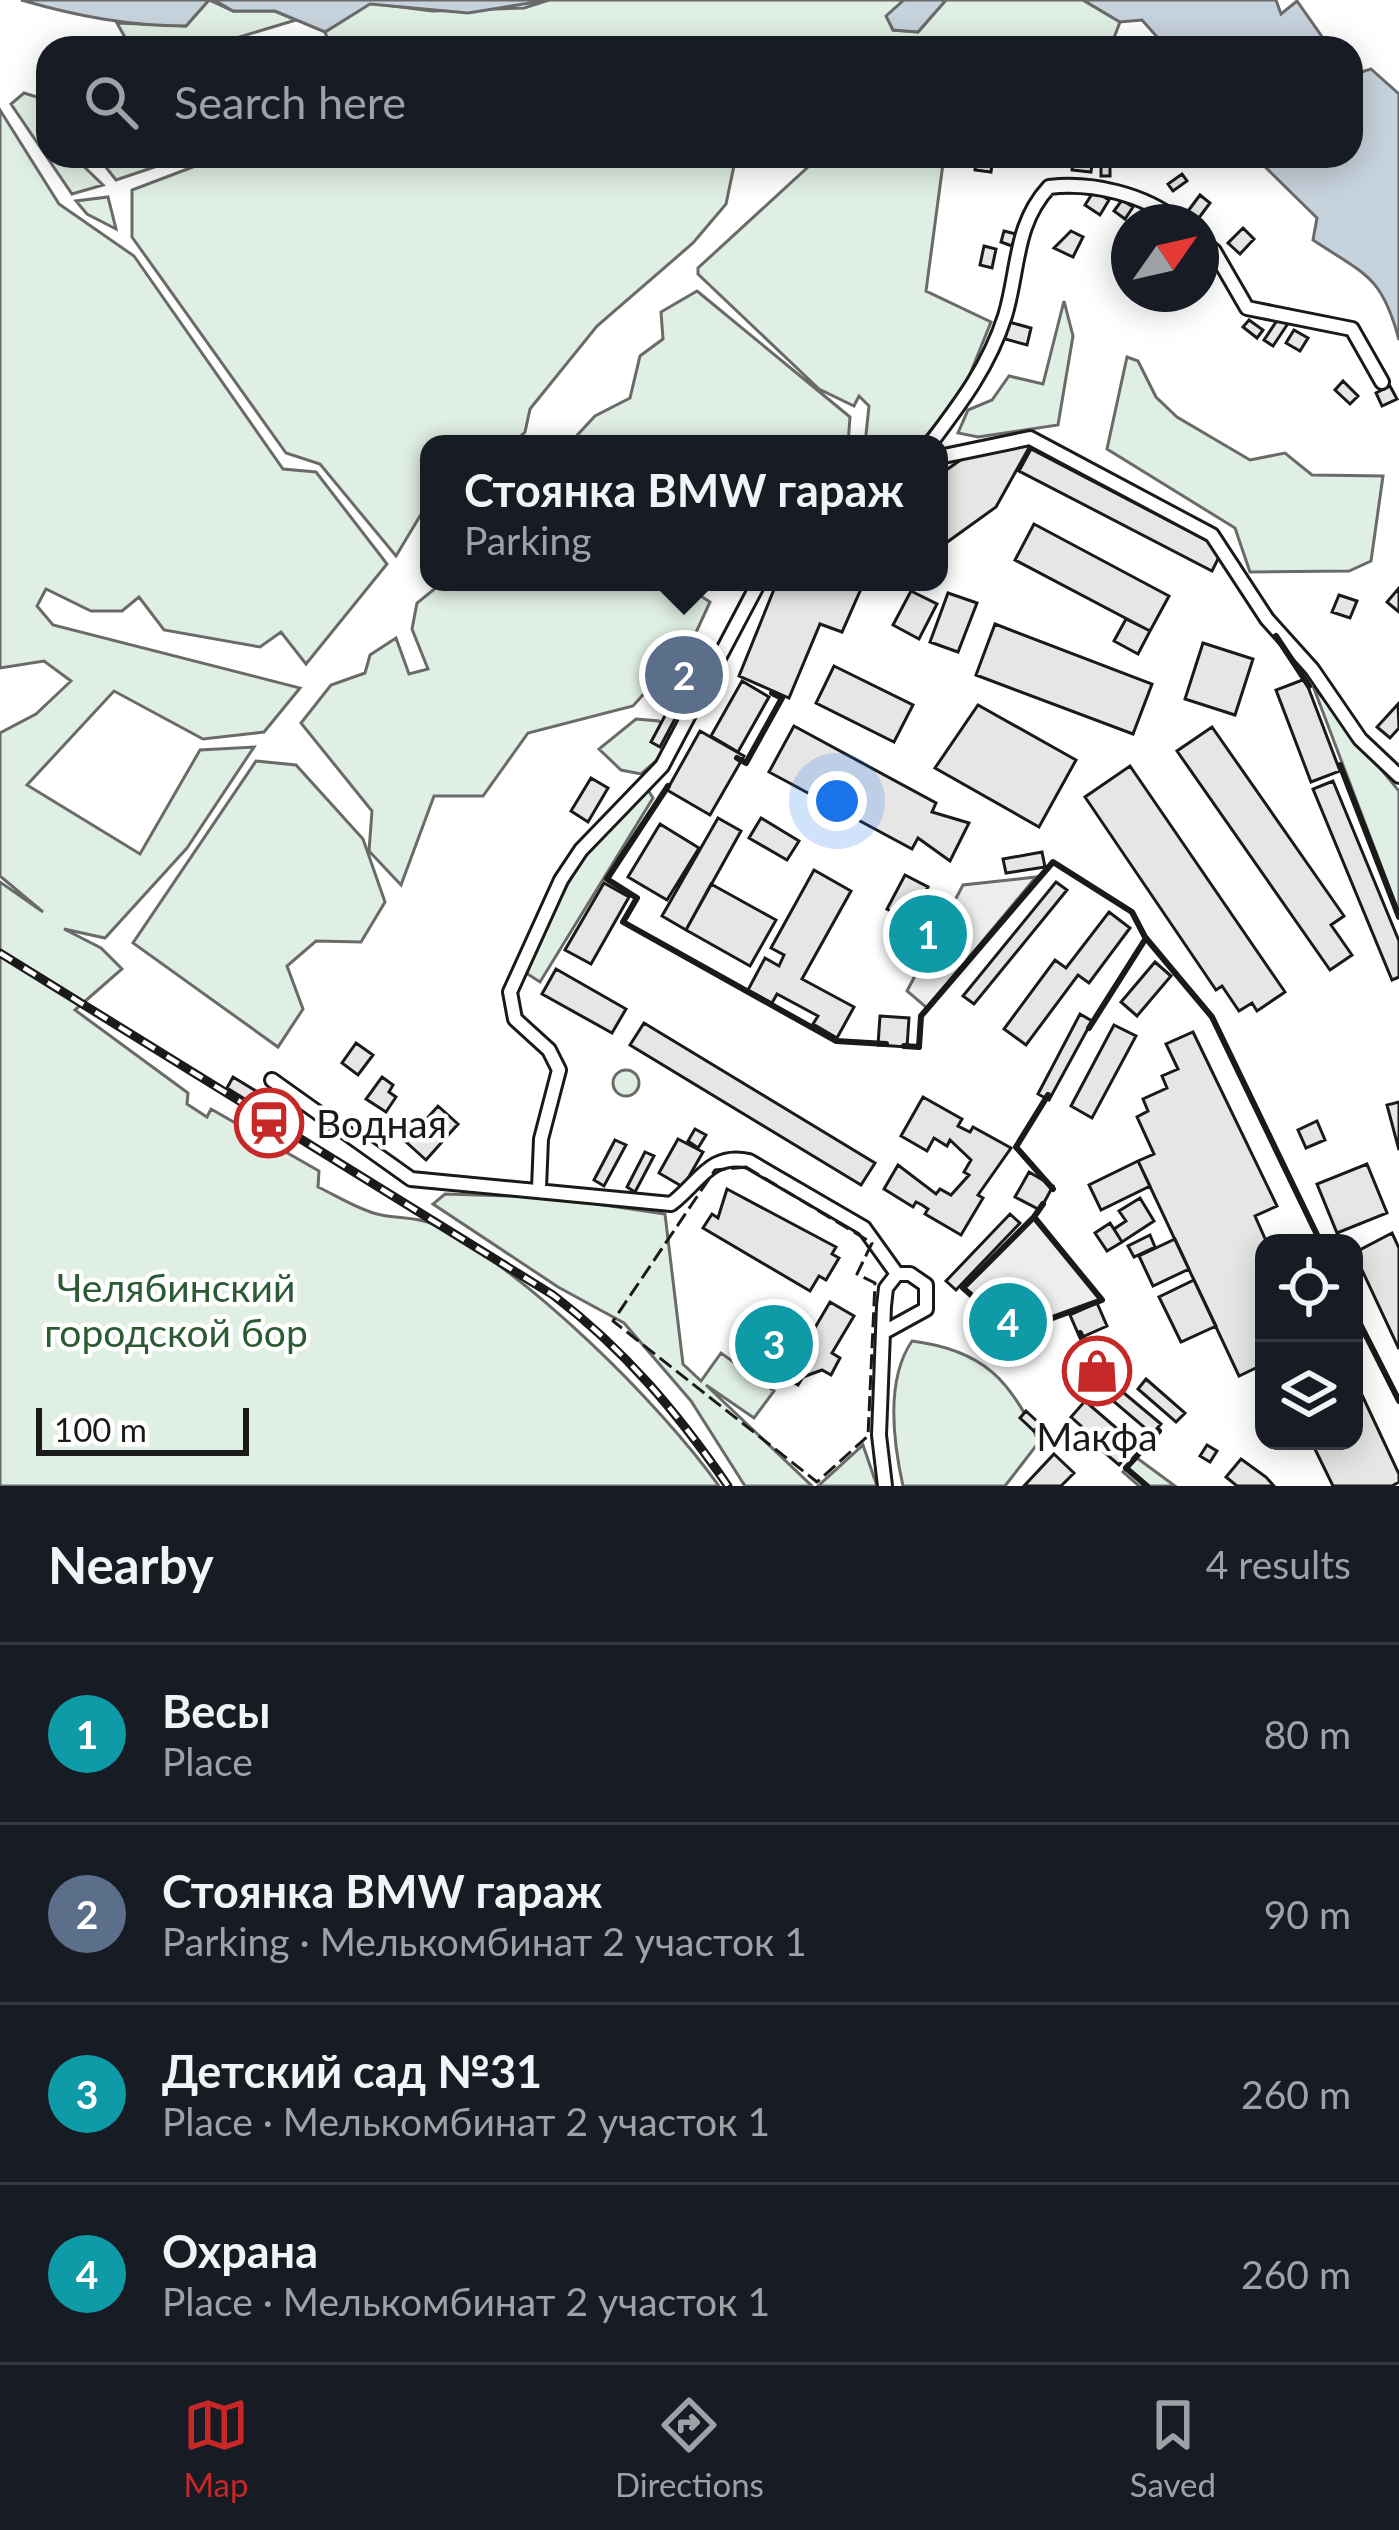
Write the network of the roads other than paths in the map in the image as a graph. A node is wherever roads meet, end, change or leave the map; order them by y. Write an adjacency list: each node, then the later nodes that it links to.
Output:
1 (1144, 204): 4 (street)
2 (1219, 260): 3 (street)
3 (1382, 382)
4 (937, 435)
5 (948, 455): 7 (street)
6 (754, 591): 9 (street)
7 (1399, 776)
8 (272, 1080): 9 (street)
9 (539, 1188): 10 (street)
10 (897, 1274): 11 (street); 11 (street)
11 (886, 1331): 12 (street)
12 (885, 1486)

